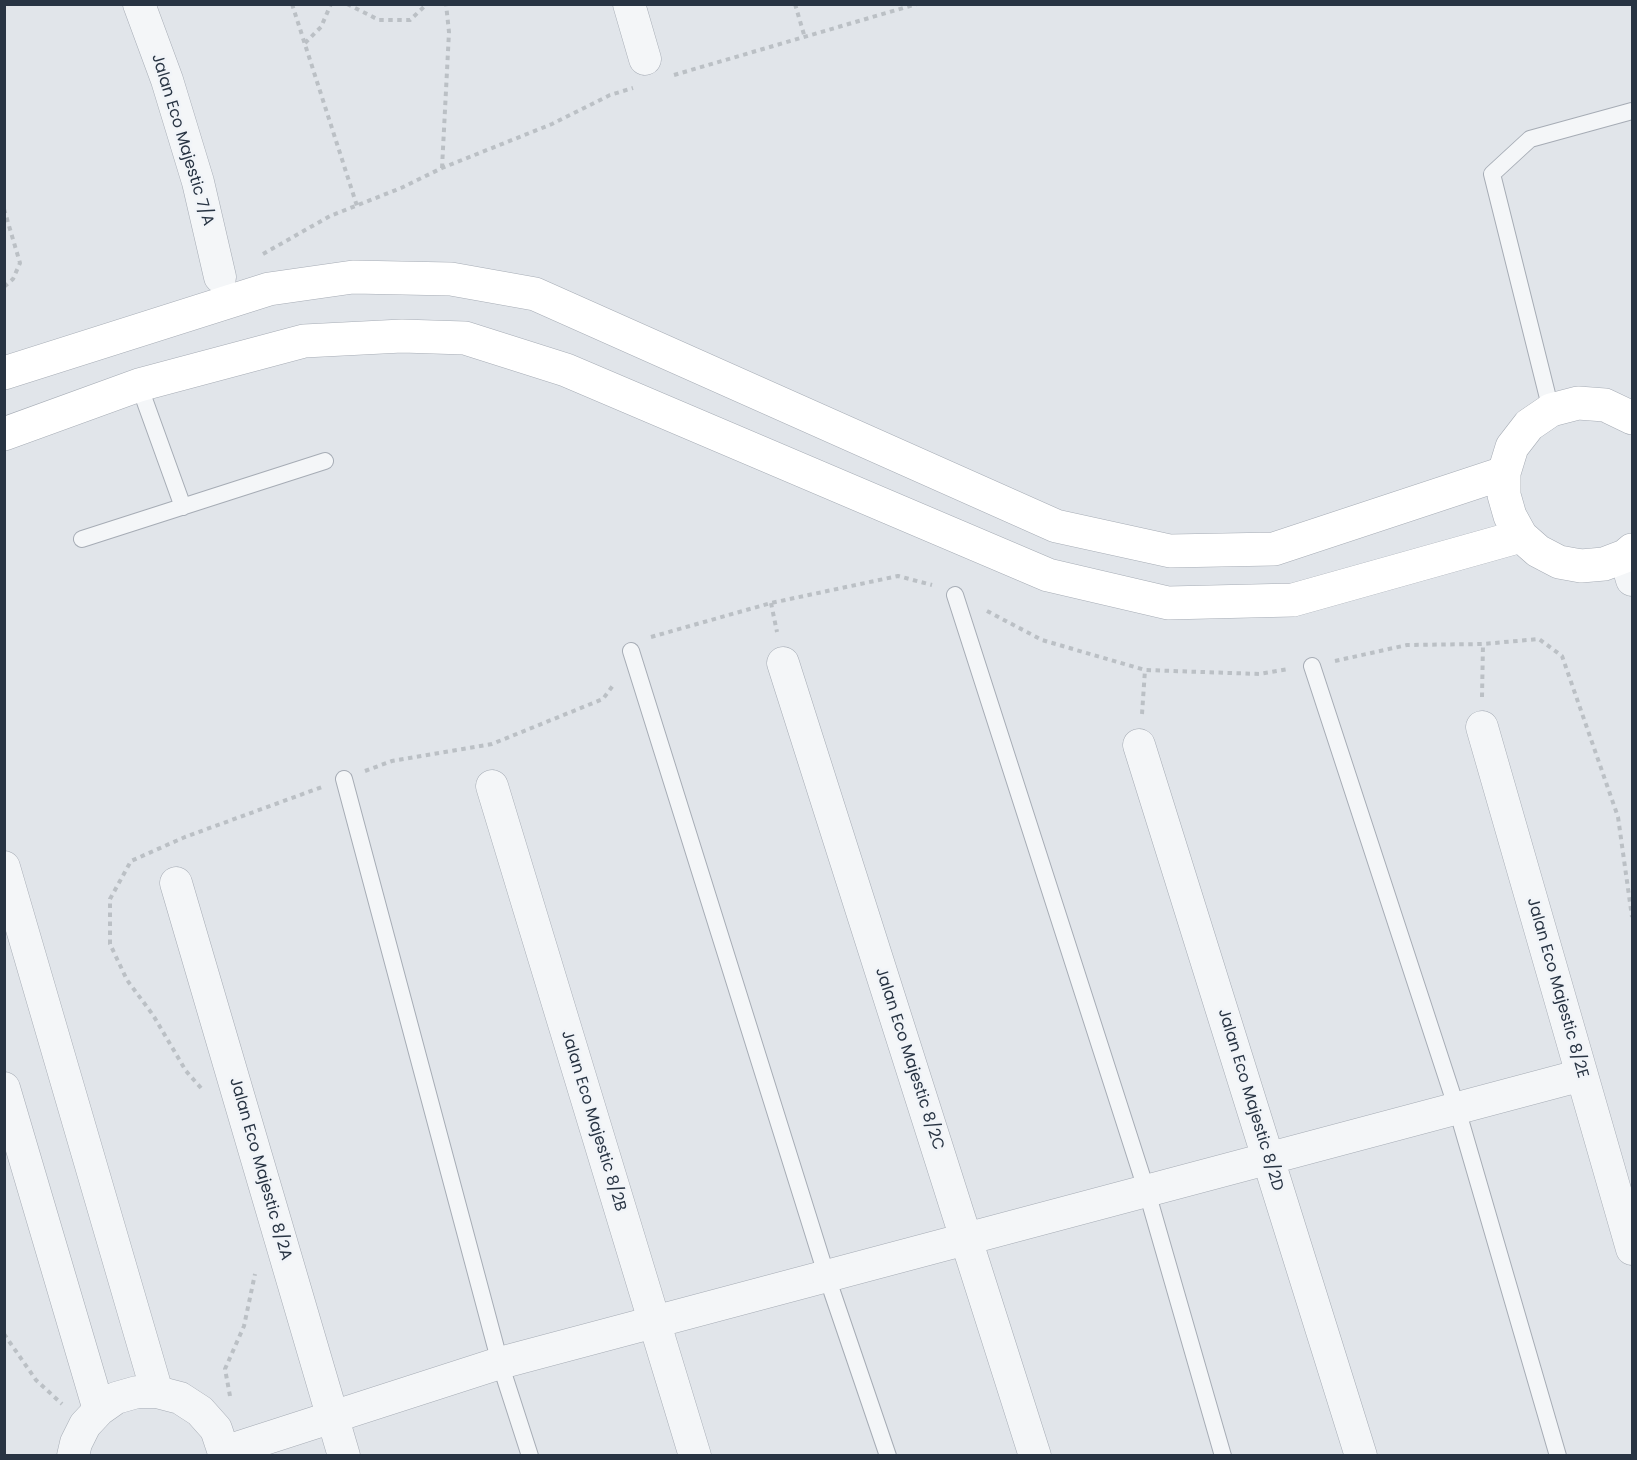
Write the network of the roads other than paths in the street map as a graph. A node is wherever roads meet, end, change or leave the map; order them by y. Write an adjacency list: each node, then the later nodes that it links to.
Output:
1 (139, 4): 5 (street, Jalan Eco Majestic 7/A)
2 (629, 4): 3 (street)
3 (651, 70)
4 (1632, 111): 8 (lane)
5 (220, 277)
6 (4, 373): 12 (street)
7 (140, 385): 10 (street); 13 (lane); 14 (street)
8 (1551, 410): 9 (street); 12 (street)
9 (1632, 418)
10 (4, 434)
11 (325, 461): 13 (lane)
12 (1504, 473): 14 (street)
13 (183, 507): 15 (lane)
14 (1521, 536): 16 (street)
15 (82, 539)
16 (1630, 562)
17 (955, 595): 31 (lane)
18 (631, 651): 34 (lane)
19 (783, 663): 32 (street, Jalan Eco Majestic 8/2C)
20 (1312, 666): 29 (lane)
21 (1482, 727): 27 (street, Jalan Eco Majestic 8/2E)
22 (1139, 745): 30 (street, Jalan Eco Majestic 8/2D)
23 (344, 779): 36 (lane)
24 (492, 786): 35 (street, Jalan Eco Majestic 8/2B)
25 (4, 867): 37 (street)
26 (176, 883): 38 (street, Jalan Eco Majestic 8/2A)
27 (1582, 1076): 29 (street); 33 (street, Jalan Eco Majestic 8/2E)
28 (4, 1088): 39 (street)
29 (1457, 1109): 30 (street); 49 (lane)
30 (1269, 1159): 31 (street); 48 (street, Jalan Eco Majestic 8/2D)
31 (1147, 1192): 32 (street); 47 (lane)
32 (966, 1239): 34 (street); 46 (street, Jalan Eco Majestic 8/2C)
33 (1632, 1249)
34 (827, 1277): 35 (street); 45 (lane)
35 (654, 1322): 36 (street); 44 (street, Jalan Eco Majestic 8/2B)
36 (500, 1363): 38 (street); 43 (lane)
37 (157, 1392): 39 (street); 40 (street)
38 (332, 1416): 40 (street); 42 (street, Jalan Eco Majestic 8/2A)
39 (92, 1417): 41 (street)
40 (225, 1454)
41 (73, 1455)
42 (344, 1455)
43 (530, 1455)
44 (695, 1455)
45 (888, 1455)
46 (1035, 1455)
47 (1223, 1455)
48 (1360, 1455)
49 (1558, 1455)

